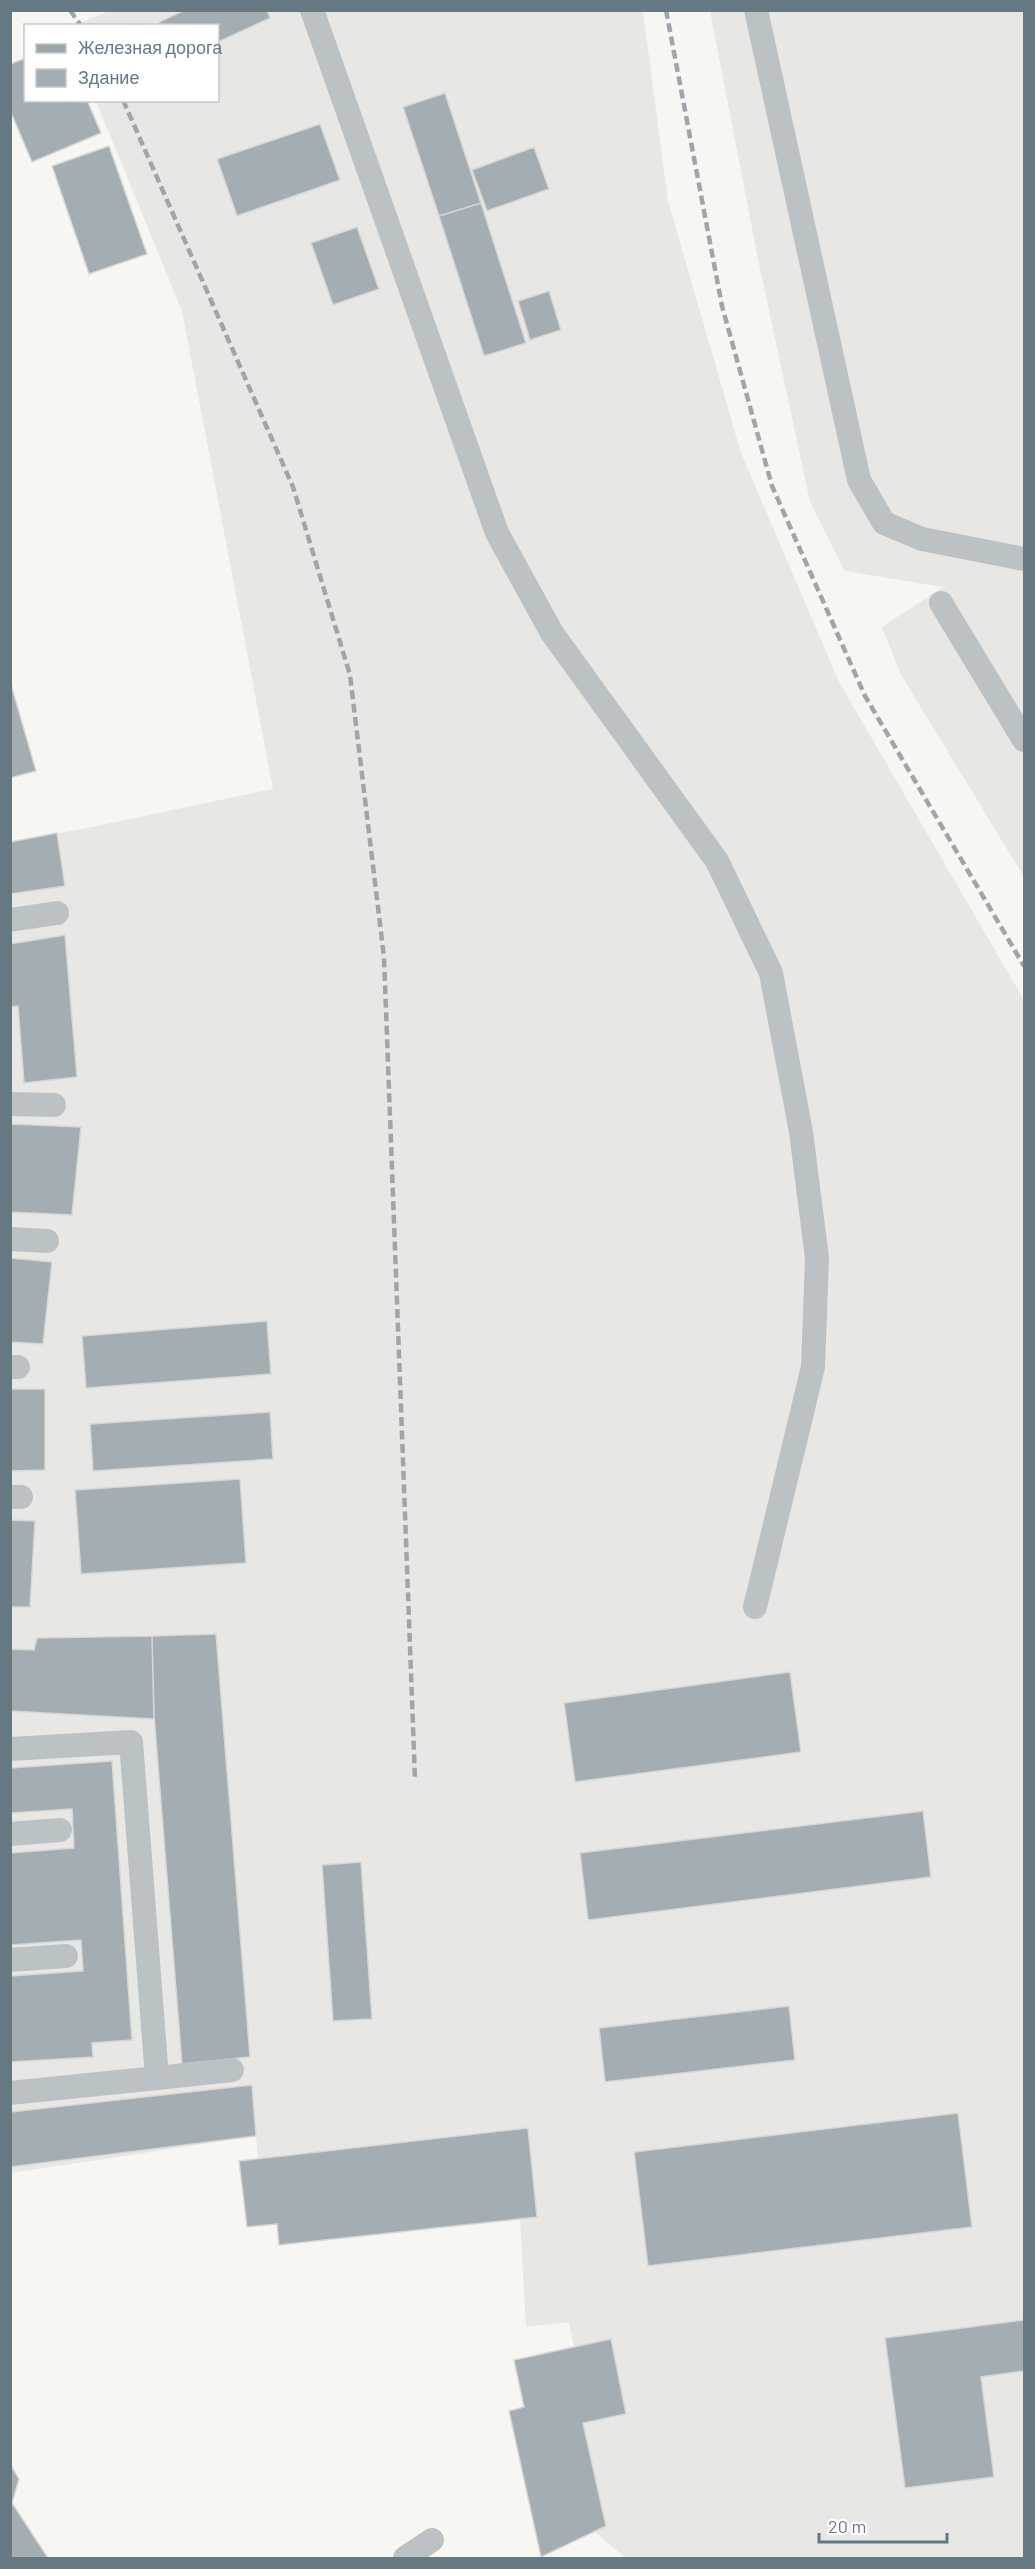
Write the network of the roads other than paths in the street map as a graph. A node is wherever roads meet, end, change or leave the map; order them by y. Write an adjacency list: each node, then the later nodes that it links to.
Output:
1 (312, 10): 12 (lane)
2 (756, 10): 3 (lane)
3 (1024, 559)
4 (942, 603): 5 (lane)
5 (1024, 740)
6 (57, 913): 7 (lane)
7 (10, 920)
8 (10, 1104): 9 (lane)
9 (54, 1105)
10 (10, 1239): 11 (lane)
11 (47, 1242)
12 (755, 1607)
13 (10, 1749): 19 (lane)
14 (60, 1830): 15 (lane)
15 (10, 1834)
16 (66, 1956): 17 (lane)
17 (10, 1960)
18 (232, 2070): 19 (lane)
19 (157, 2078): 20 (lane)
20 (10, 2094)
21 (432, 2540): 22 (lane)
22 (405, 2559)

